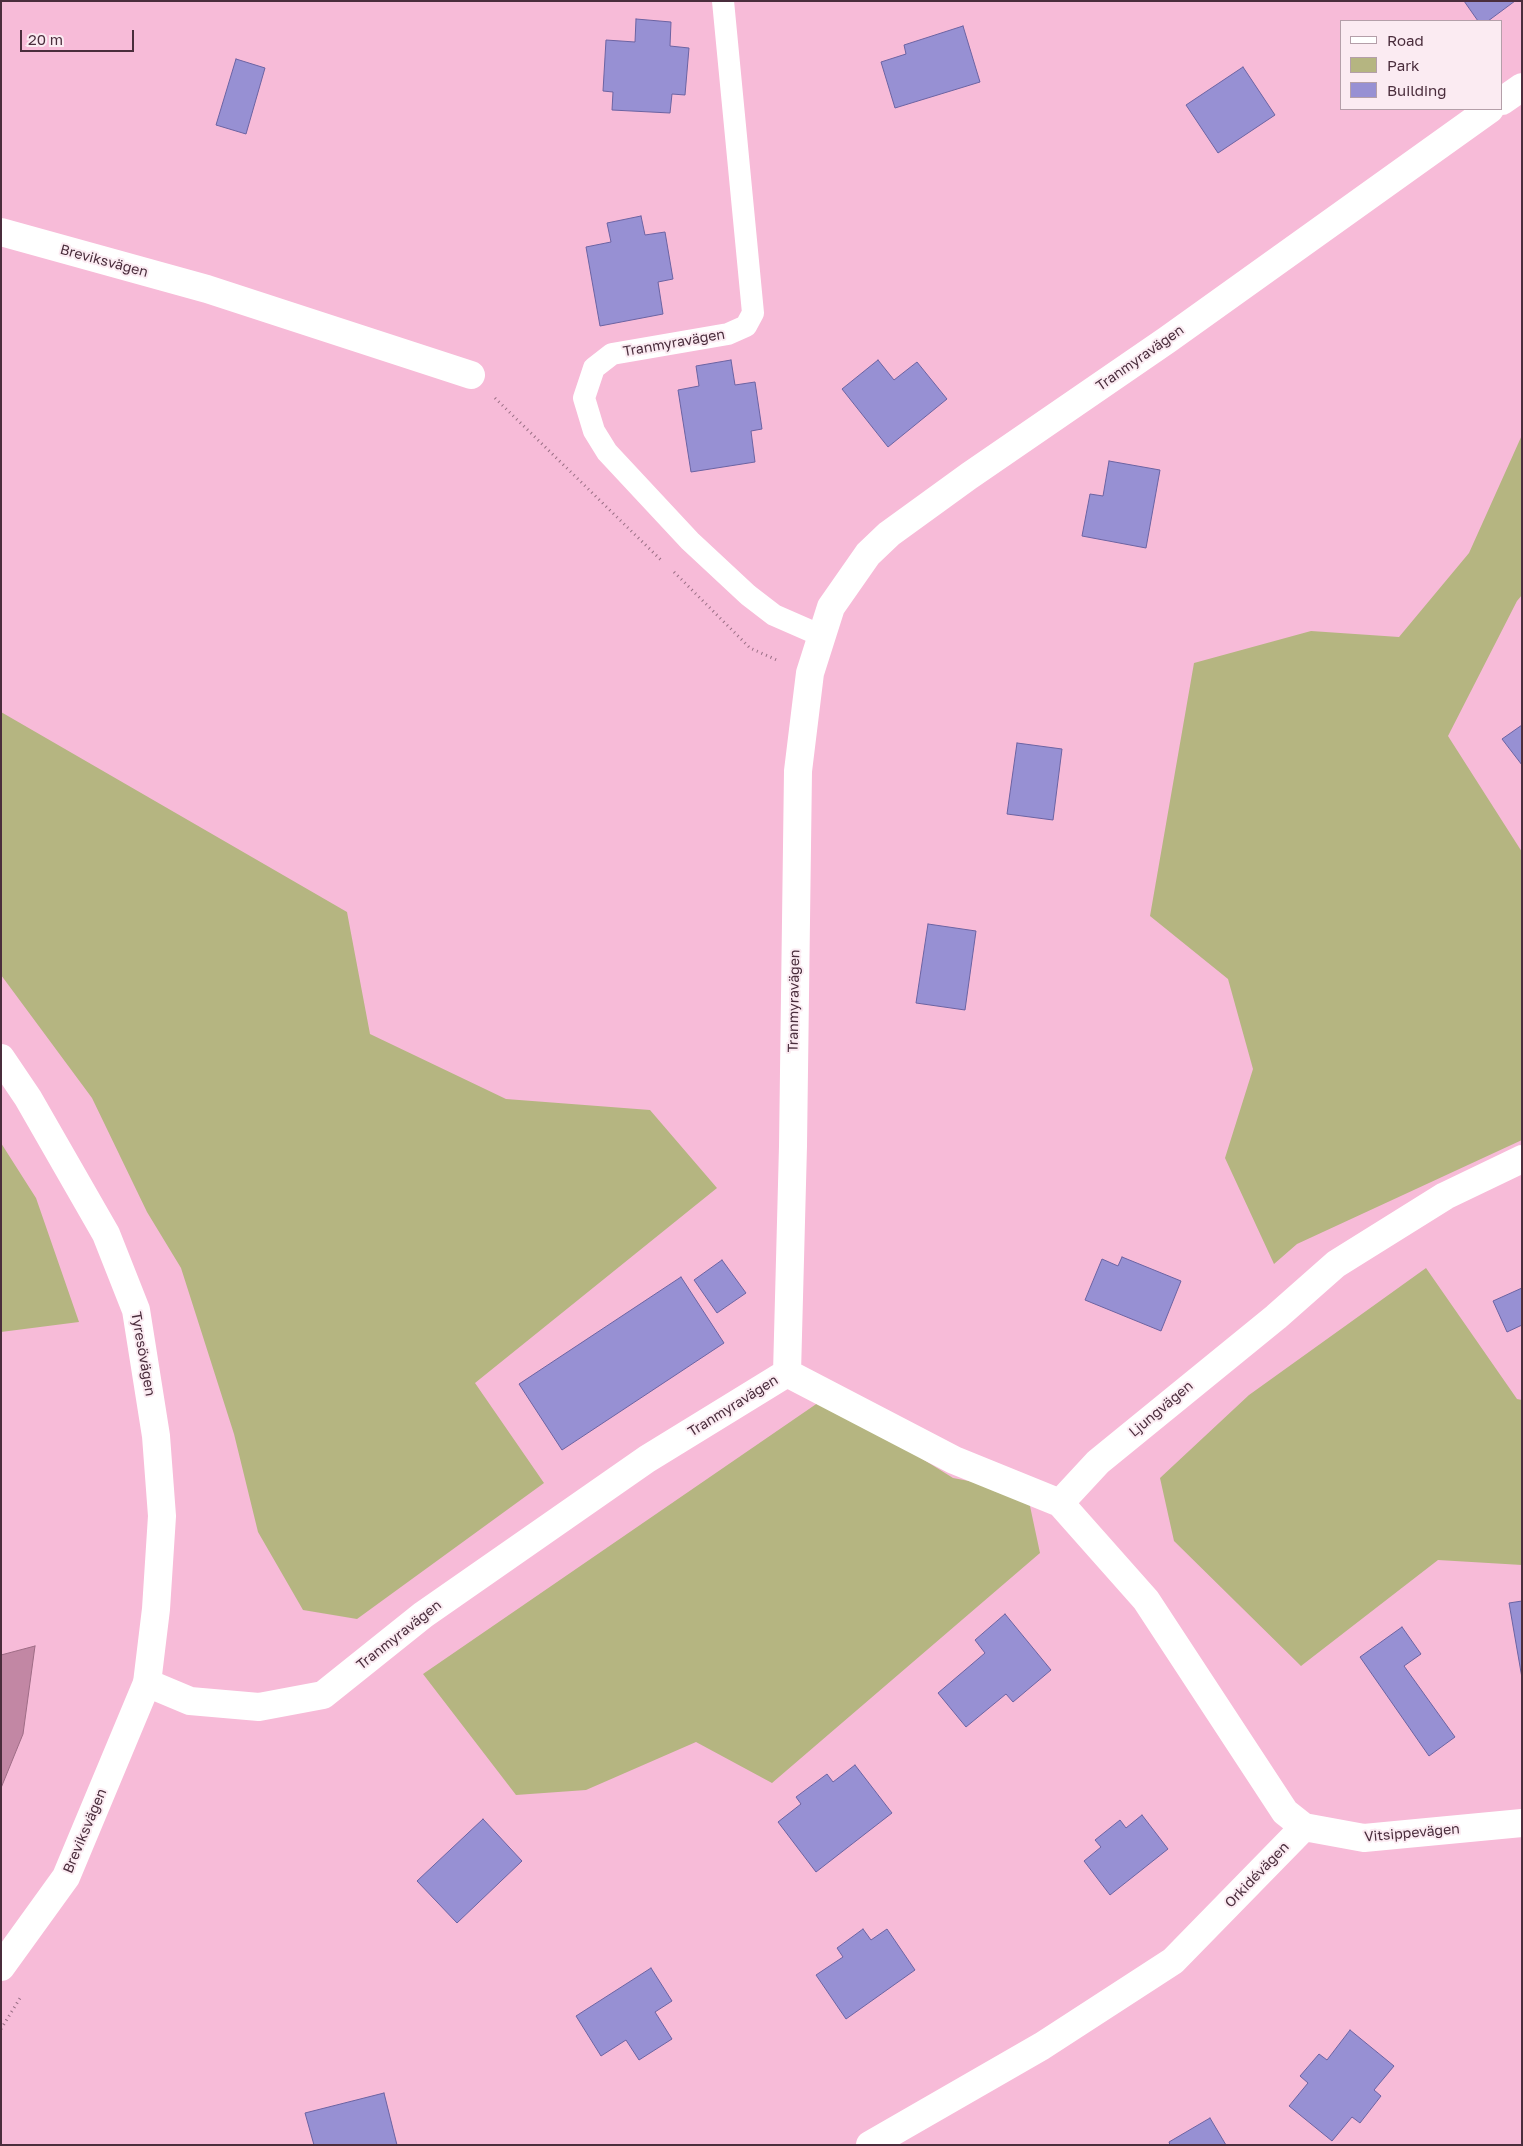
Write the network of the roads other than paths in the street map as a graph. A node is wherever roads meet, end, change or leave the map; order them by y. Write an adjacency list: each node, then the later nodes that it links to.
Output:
1 (723, 1): 7 (lane, Tranmyravägen)
2 (1522, 87): 3 (street)
3 (1503, 100)
4 (1489, 110): 7 (street, Tranmyravägen)
5 (1, 232): 6 (street, Breviksvägen)
6 (471, 375)
7 (822, 636): 10 (street, Tranmyravägen)
8 (1, 1058): 12 (street, Tyresövägen)
9 (1522, 1159): 11 (street, Ljungvägen)
10 (787, 1373): 11 (street); 12 (street, Tranmyravägen)
11 (1060, 1503): 14 (street)
12 (147, 1683): 15 (street, Breviksvägen)
13 (1522, 1823): 14 (street, Vitsippevägen)
14 (1304, 1827): 16 (street, Orkidévägen)
15 (1, 1967)
16 (870, 2145)

